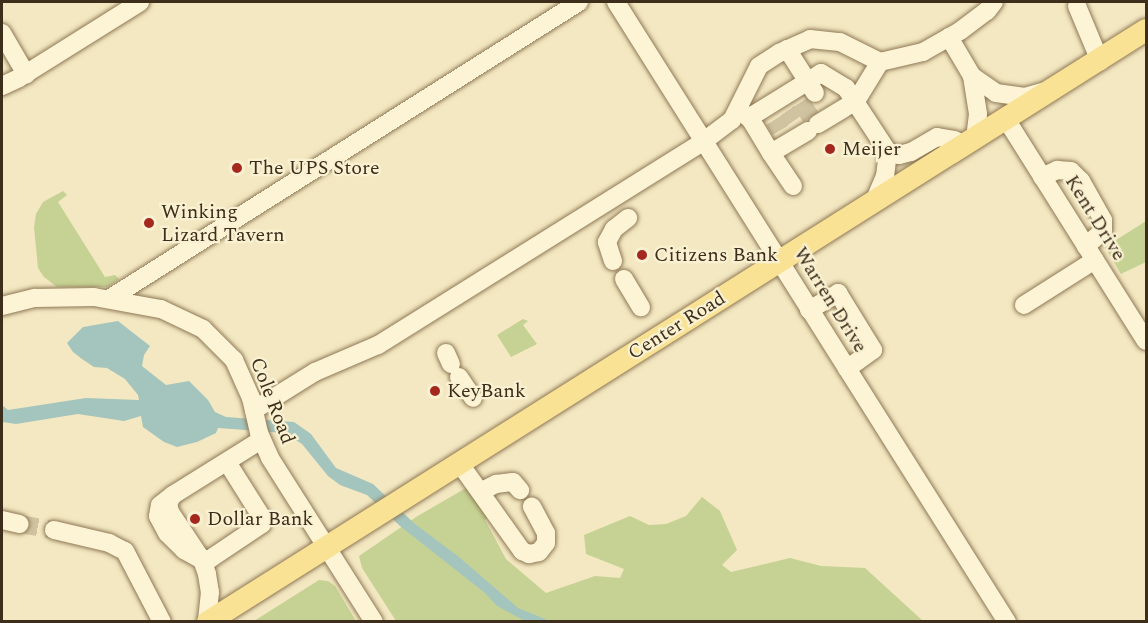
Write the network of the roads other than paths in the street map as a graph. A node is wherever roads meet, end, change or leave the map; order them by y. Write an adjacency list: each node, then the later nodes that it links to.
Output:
1 (140, 2): 12 (street)
2 (579, 2): 32 (street)
3 (616, 2): 20 (street, Warren Drive)
4 (994, 2): 8 (street)
5 (1078, 3): 10 (street)
6 (2, 33): 12 (street)
7 (1144, 36): 10 (main road, Center Road)
8 (949, 38): 11 (street); 13 (street)
9 (788, 50): 11 (street); 17 (street); 18 (street)
10 (1100, 61): 15 (main road, Center Road)
11 (880, 62): 16 (street)
12 (26, 74): 14 (street)
13 (972, 76): 15 (street); 21 (street)
14 (2, 86)
15 (1052, 90): 19 (main road, Center Road)
16 (856, 100): 17 (street); 17 (street); 22 (street)
17 (798, 113): 18 (street); 23 (street)
18 (744, 114): 20 (street); 23 (street)
19 (1006, 119): 21 (main road, Center Road); 24 (street, Kent Drive)
20 (704, 141): 30 (street, Warren Drive); 41 (street)
21 (970, 142): 22 (street); 26 (main road, Center Road)
22 (888, 152): 26 (street)
23 (771, 153): 25 (street)
24 (1042, 177): 28 (street, Kent Drive); 28 (street)
25 (793, 186)
26 (874, 202): 30 (main road, Center Road)
27 (628, 218): 29 (street)
28 (1091, 253): 33 (street); 37 (street, Kent Drive)
29 (613, 261)
30 (779, 261): 36 (street, Warren Drive); 43 (main road, Center Road)
31 (624, 279): 35 (street)
32 (109, 299): 34 (street, Cole Road); 41 (street, Cole Road)
33 (1024, 305)
34 (2, 306)
35 (641, 307)
36 (809, 310): 39 (street, Warren Drive); 39 (street)
37 (1146, 341)
38 (452, 365): 40 (street)
39 (847, 369): 55 (street, Warren Drive)
40 (473, 398)
41 (257, 425): 42 (street); 50 (street, Cole Road)
42 (227, 462): 51 (street); 51 (street)
43 (460, 464): 45 (street); 50 (main road, Center Road)
44 (520, 490): 45 (street)
45 (482, 491): 46 (street)
46 (532, 507)
47 (2, 520): 48 (street)
48 (20, 524)
49 (54, 530): 52 (street)
50 (329, 548): 53 (main road, Center Road); 54 (street, Cole Road)
51 (202, 560): 53 (street)
52 (162, 621)
53 (208, 621)
54 (374, 621)
55 (1006, 621)

